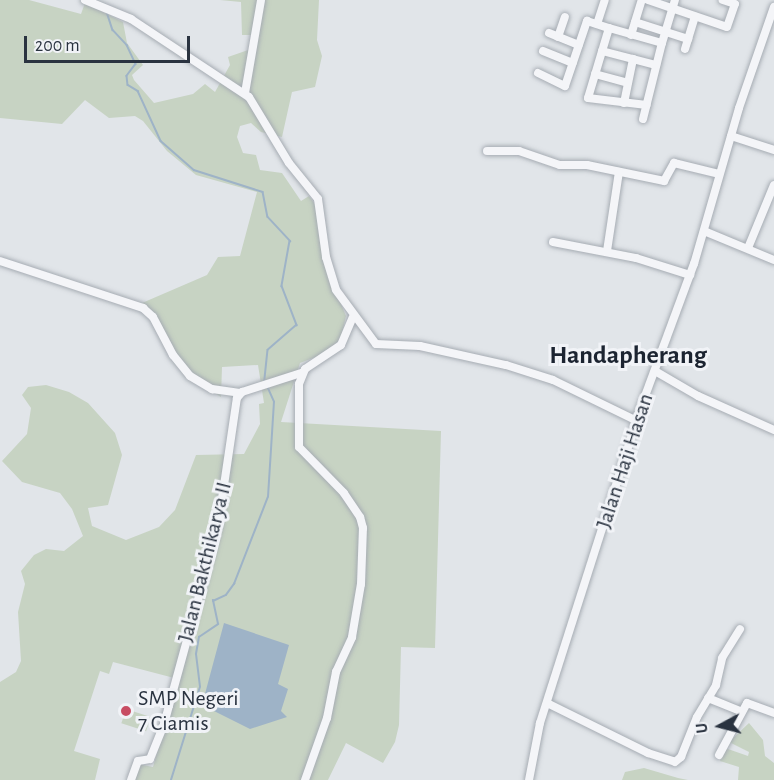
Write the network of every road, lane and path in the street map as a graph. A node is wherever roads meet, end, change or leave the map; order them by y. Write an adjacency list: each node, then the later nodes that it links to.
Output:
1 (85, 0): 30 (street)
2 (261, 0): 30 (street)
3 (605, 0): 12 (street)
4 (642, 0): 11 (street)
5 (648, 0): 7 (street)
6 (723, 0): 9 (street)
7 (674, 4): 9 (street); 14 (street)
8 (774, 7): 34 (street, Jalan Haji Hasan)
9 (695, 16): 18 (street)
10 (565, 17): 17 (street)
11 (635, 22): 14 (street); 16 (street)
12 (597, 24): 13 (street); 20 (street)
13 (609, 28): 16 (street); 23 (street)
14 (665, 32): 18 (street); 19 (street)
15 (549, 33): 17 (street)
16 (631, 35): 19 (street)
17 (558, 37): 20 (street)
18 (688, 39): 21 (street)
19 (662, 43): 26 (street)
20 (579, 45): 25 (street)
21 (685, 49)
22 (543, 51): 25 (street)
23 (602, 51): 24 (street); 28 (street)
24 (633, 59): 26 (street); 29 (street)
25 (573, 63): 27 (street)
26 (656, 65): 32 (street)
27 (538, 73)
28 (595, 74): 29 (street); 31 (street)
29 (628, 83): 31 (street)
30 (245, 93): 47 (street)
31 (624, 102): 32 (street)
32 (647, 105): 33 (street)
33 (643, 119)
34 (731, 136): 35 (street); 38 (street, Jalan Haji Hasan)
35 (774, 150)
36 (487, 151): 37 (street)
37 (619, 172): 38 (street); 43 (street)
38 (719, 174): 40 (street, Jalan Haji Hasan)
39 (774, 185): 42 (street)
40 (704, 231): 42 (street); 46 (street, Jalan Haji Hasan)
41 (553, 242): 43 (street)
42 (748, 248): 44 (street)
43 (607, 251): 46 (street)
44 (774, 260)
45 (0, 261): 50 (street)
46 (690, 275): 48 (street, Jalan Haji Hasan)
47 (353, 317): 49 (street); 51 (street)
48 (655, 371): 51 (street, Jalan Haji Hasan); 52 (street)
49 (301, 373): 50 (street); 60 (street)
50 (240, 393): 59 (street, Jalan Bakthikarya II)
51 (637, 421): 55 (street, Jalan Haji Hasan)
52 (774, 430)
53 (740, 629): 54 (street)
54 (708, 698): 55 (street); 56 (street)
55 (547, 703): 61 (street, Jalan Haji Hasan)
56 (740, 711): 57 (street); 58 (street)
57 (774, 713)
58 (719, 755)
59 (131, 780)
60 (304, 780)
61 (529, 780)

